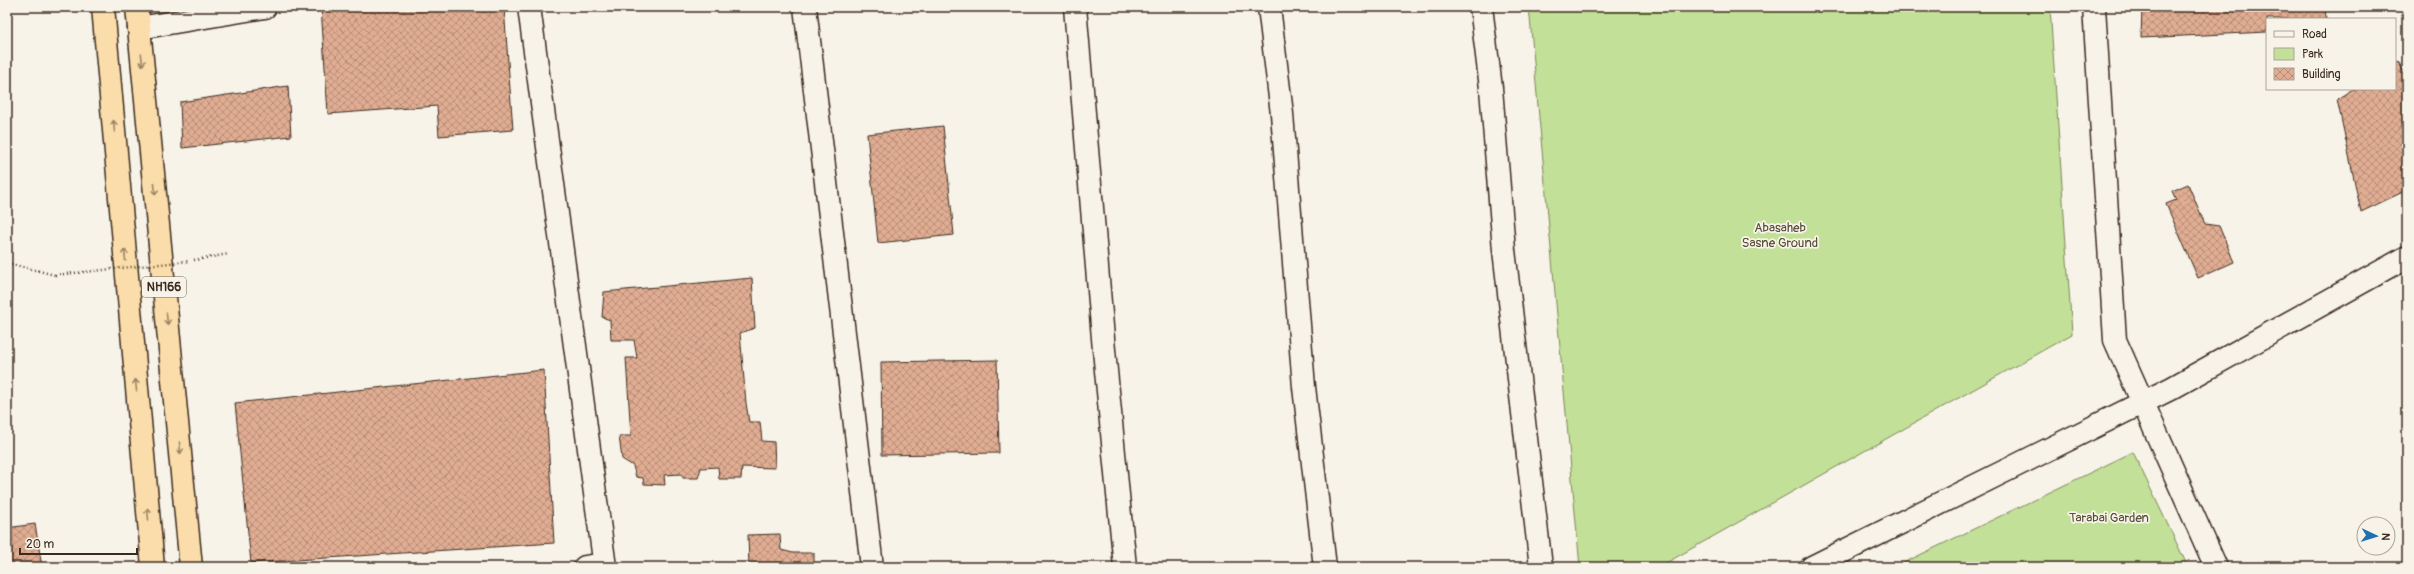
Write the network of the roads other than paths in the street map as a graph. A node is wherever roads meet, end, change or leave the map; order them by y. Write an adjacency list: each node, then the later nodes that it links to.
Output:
1 (103, 7): 13 (highway, NH166, one-way to 1)
2 (265, 7): 9 (street)
3 (529, 7): 12 (street)
4 (805, 7): 15 (street)
5 (1075, 7): 16 (street)
6 (1269, 7): 17 (street)
7 (1481, 7): 18 (street)
8 (2094, 7): 11 (street)
9 (138, 18): 14 (highway, NH166, one-way to 14)
10 (2407, 257): 11 (street)
11 (2143, 402): 19 (street); 20 (street)
12 (598, 566)
13 (153, 567)
14 (191, 567)
15 (872, 567)
16 (1125, 567)
17 (1325, 567)
18 (1541, 567)
19 (1812, 567)
20 (2216, 567)

